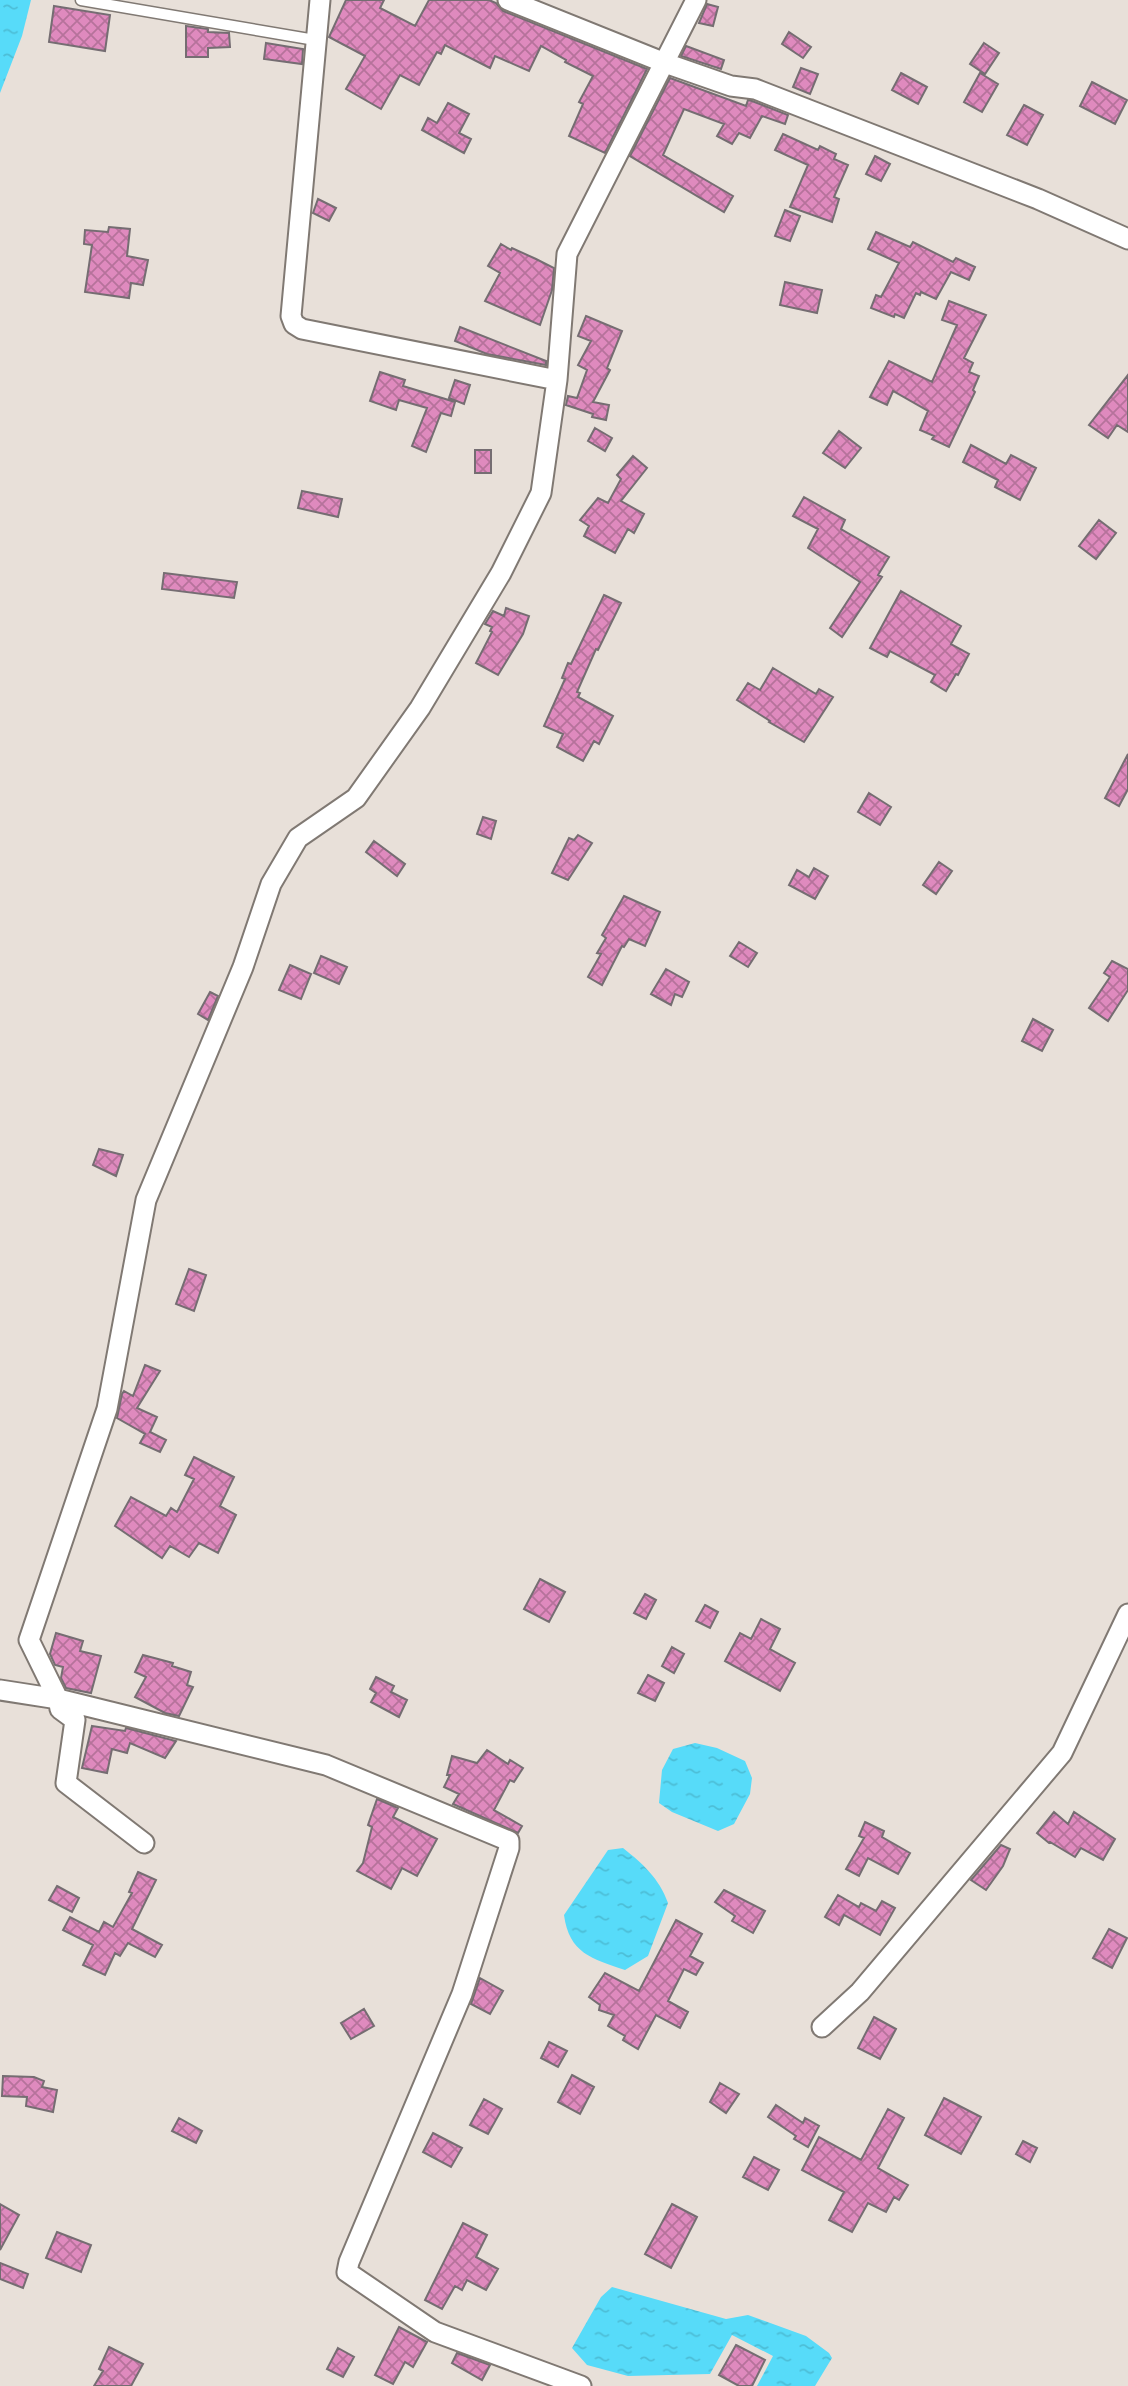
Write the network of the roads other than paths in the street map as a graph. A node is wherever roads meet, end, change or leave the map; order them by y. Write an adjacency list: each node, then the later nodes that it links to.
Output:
1 (81, 0): 5 (lane)
2 (320, 0): 5 (street)
3 (508, 0): 6 (street)
4 (696, 0): 6 (street)
5 (315, 40): 8 (street)
6 (665, 63): 7 (street); 8 (street)
7 (1128, 239)
8 (558, 380): 11 (street)
9 (1128, 1614): 13 (street)
10 (0, 1690): 11 (street)
11 (58, 1699): 12 (street); 14 (street)
12 (144, 1843)
13 (822, 2027)
14 (581, 2386)

